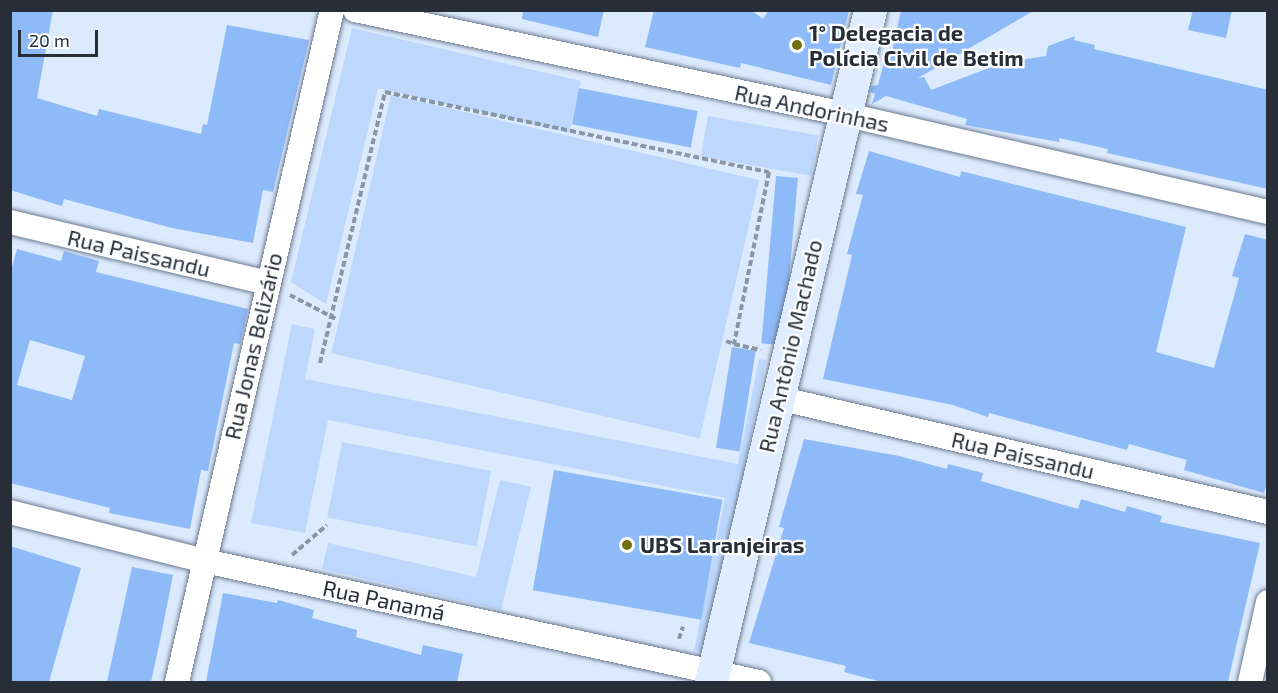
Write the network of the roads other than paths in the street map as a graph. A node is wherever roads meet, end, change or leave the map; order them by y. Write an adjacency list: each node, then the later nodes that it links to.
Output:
1 (332, 10): 7 (street, Rua Jonas Belizário)
2 (355, 10): 4 (street, Rua Andorinhas)
3 (870, 10): 4 (street, Rua Antônio Machado)
4 (843, 114): 5 (street, Rua Andorinhas); 8 (street, Rua Antônio Machado)
5 (1268, 212)
6 (10, 222): 7 (street, Rua Paissandu)
7 (282, 286): 11 (street, Rua Jonas Belizário)
8 (778, 398): 10 (street, Rua Paissandu); 13 (street, Rua Antônio Machado)
9 (10, 512): 11 (street, Rua Panamá)
10 (1268, 512)
11 (205, 561): 13 (street, Rua Panamá); 14 (street, Rua Jonas Belizário)
12 (1268, 602): 16 (street)
13 (712, 678): 15 (street, Rua Panamá)
14 (177, 682)
15 (759, 682)
16 (1250, 682)

